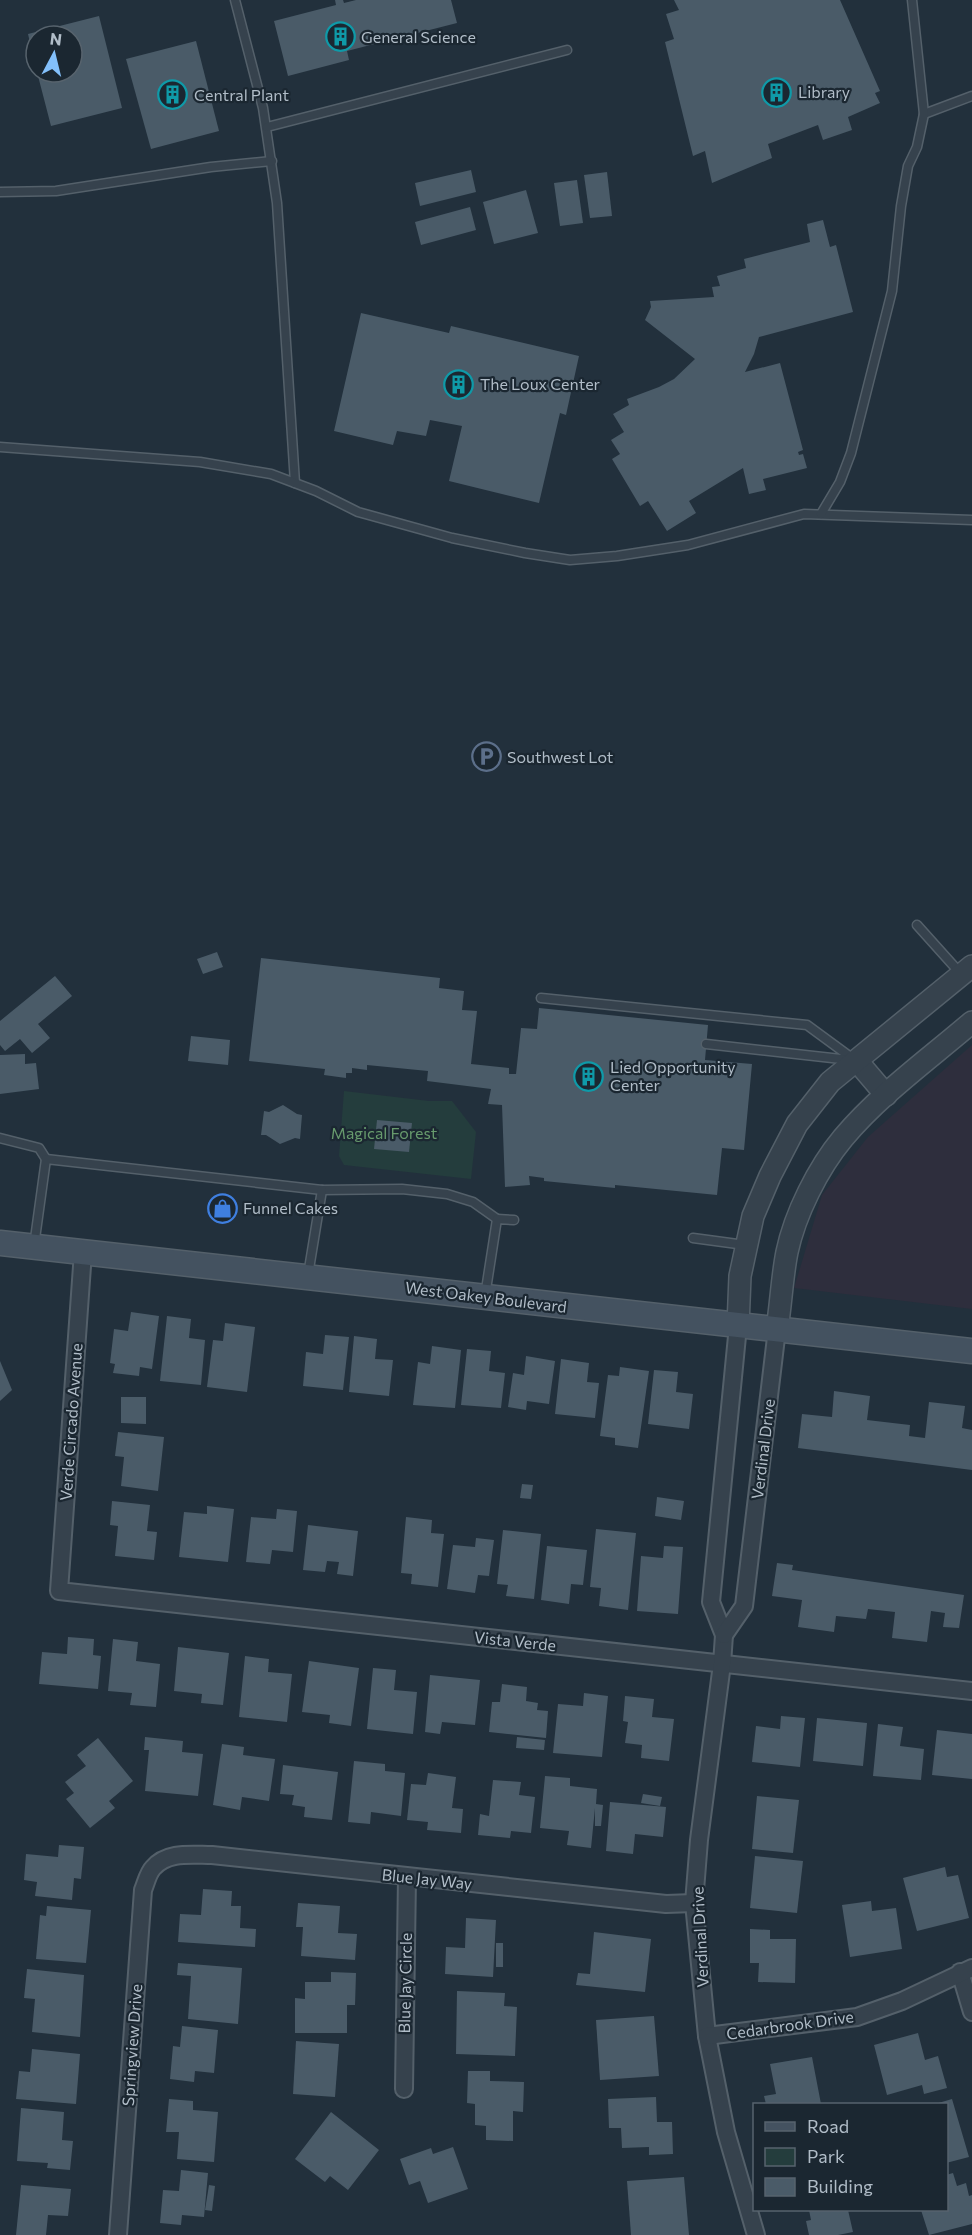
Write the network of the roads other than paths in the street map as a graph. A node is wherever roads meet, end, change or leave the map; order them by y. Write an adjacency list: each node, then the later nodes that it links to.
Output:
1 (235, 0): 6 (lane)
2 (912, 0): 5 (lane)
3 (567, 50): 6 (lane)
4 (972, 96): 5 (lane)
5 (924, 114): 11 (lane)
6 (267, 127): 7 (lane)
7 (272, 161): 8 (lane); 10 (lane)
8 (0, 192)
9 (0, 447): 10 (lane)
10 (295, 483): 11 (lane)
11 (821, 514): 12 (lane)
12 (972, 520)
13 (917, 926): 14 (lane)
14 (967, 971): 18 (street)
15 (541, 998): 18 (lane)
16 (972, 1022): 19 (street)
17 (706, 1044): 18 (lane)
18 (857, 1061): 19 (street); 27 (street)
19 (886, 1095): 33 (street)
20 (0, 1138): 21 (lane)
21 (46, 1159): 22 (lane); 28 (lane)
22 (322, 1190): 23 (lane); 30 (lane)
23 (496, 1219): 24 (lane); 31 (lane)
24 (514, 1220)
25 (693, 1238): 27 (lane)
26 (0, 1243): 28 (main road, West Oakey Boulevard)
27 (745, 1245): 32 (street)
28 (34, 1247): 29 (main road, West Oakey Boulevard)
29 (83, 1252): 30 (main road, West Oakey Boulevard); 35 (street, Verde Circado Avenue)
30 (308, 1276): 31 (main road, West Oakey Boulevard)
31 (485, 1298): 32 (main road, West Oakey Boulevard)
32 (738, 1326): 33 (main road, West Oakey Boulevard); 36 (street, Verdinal Drive)
33 (777, 1329): 34 (main road, West Oakey Boulevard); 36 (street, Verdinal Drive)
34 (972, 1350)
35 (59, 1591): 37 (street, Vista Verde)
36 (724, 1635): 37 (street, Verdinal Drive)
37 (722, 1664): 38 (street, Vista Verde); 41 (street, Verdinal Drive)
38 (972, 1691)
39 (161, 1861): 40 (street, Blue Jay Way); 46 (street, Springview Drive)
40 (407, 1877): 41 (street, Blue Jay Way); 45 (street, Blue Jay Circle)
41 (694, 1903): 44 (street, Verdinal Drive)
42 (966, 1970): 43 (street); 44 (street, Cedarbrook Drive)
43 (972, 2012)
44 (707, 2036): 47 (street, Verdinal Drive)
45 (404, 2090)
46 (118, 2235)
47 (756, 2235)

